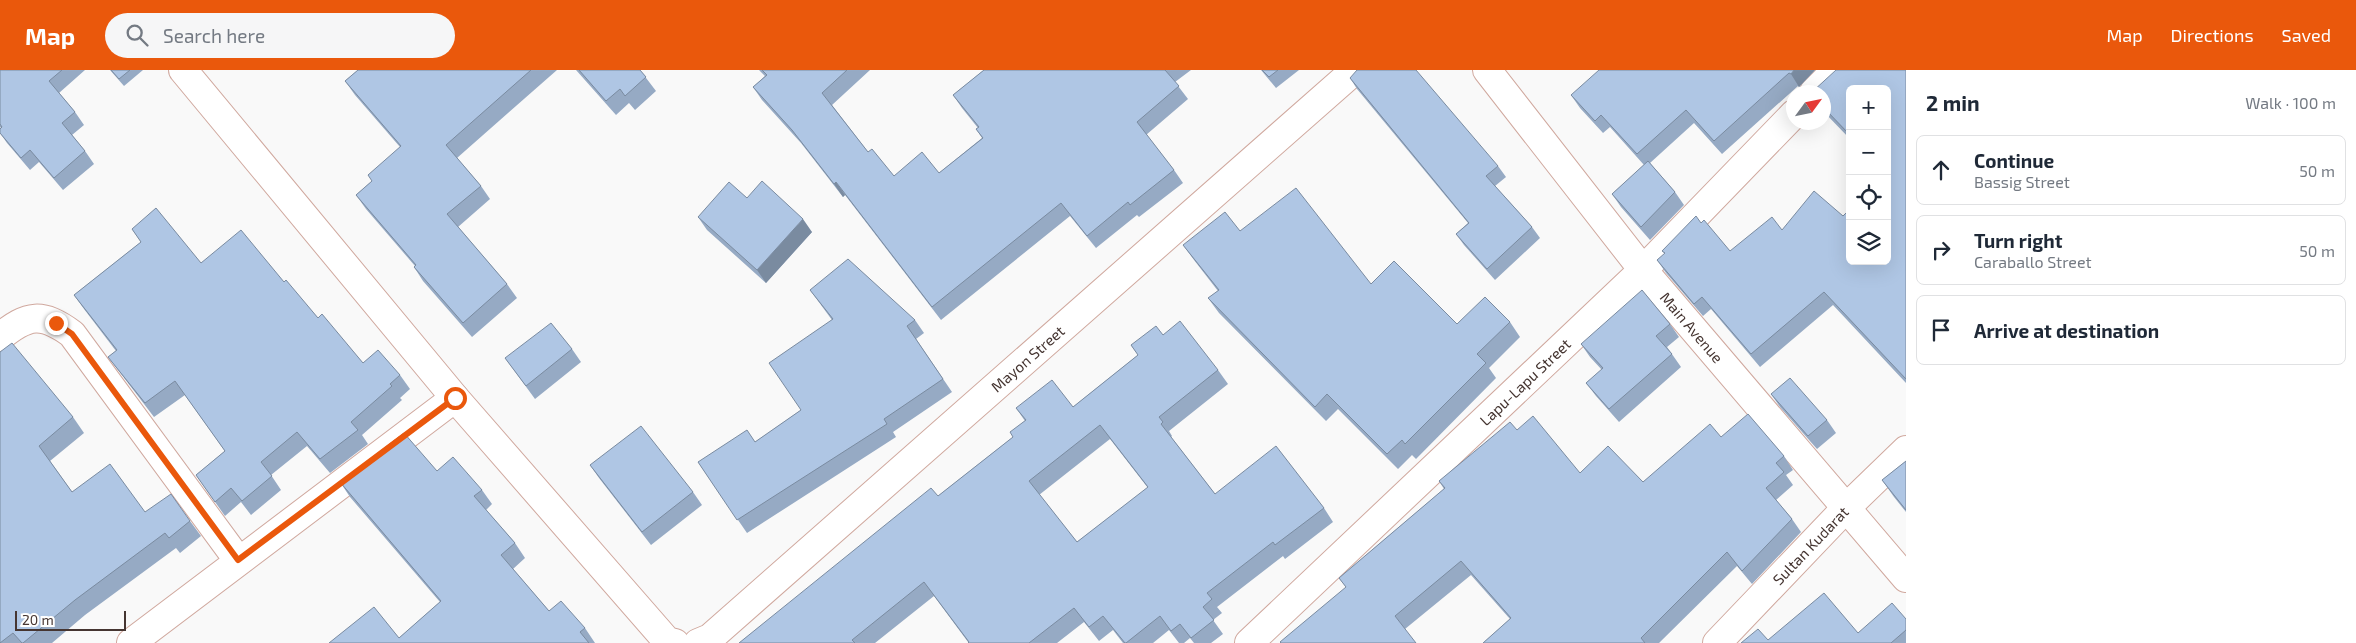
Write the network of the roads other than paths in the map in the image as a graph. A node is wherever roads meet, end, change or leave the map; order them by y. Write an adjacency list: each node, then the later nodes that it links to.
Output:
1 (183, 70): 9 (street)
2 (1355, 70): 16 (street, Mayon Street)
3 (1487, 70): 7 (street, Main Avenue)
4 (1836, 70): 5 (street)
5 (1821, 85)
6 (1786, 122): 7 (street, Lapu-Lapu Street)
7 (1643, 270): 11 (street, Main Avenue); 17 (street, Lapu-Lapu Street)
8 (0, 337): 12 (street)
9 (455, 398): 12 (street); 14 (street)
10 (1906, 450): 11 (street, Sultan Kudarat)
11 (1846, 507): 13 (street, Main Avenue); 18 (street, Sultan Kudarat)
12 (238, 560): 15 (street)
13 (1906, 578)
14 (671, 642)
15 (130, 643)
16 (698, 643)
17 (1249, 643)
18 (1717, 643)

